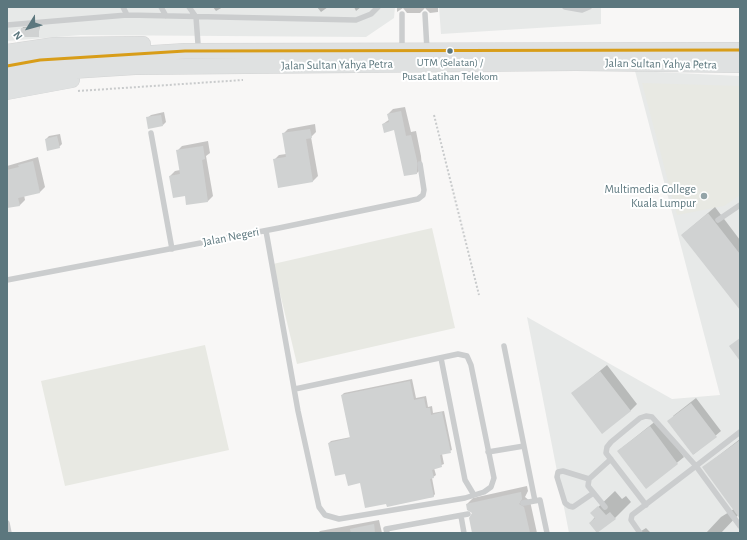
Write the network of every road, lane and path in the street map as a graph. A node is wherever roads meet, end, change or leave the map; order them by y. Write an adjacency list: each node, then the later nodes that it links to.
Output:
1 (123, 7): 9 (lane)
2 (161, 7): 10 (lane)
3 (189, 7): 11 (lane)
4 (378, 7): 11 (lane)
5 (565, 7): 6 (lane)
6 (589, 7)
7 (402, 14): 14 (lane)
8 (425, 14): 15 (lane)
9 (127, 15): 10 (lane); 12 (lane)
10 (166, 16): 11 (lane)
11 (196, 17): 13 (lane)
12 (7, 25)
13 (198, 44): 17 (main road); 18 (main road)
14 (402, 50): 15 (main road, Jalan Sultan Yahya Petra); 17 (main road, Jalan Sultan Yahya Petra)
15 (427, 50): 16 (main road, Jalan Sultan Yahya Petra)
16 (740, 50)
17 (235, 51): 20 (main road, Jalan Sultan Yahya Petra)
18 (7, 52)
19 (740, 65): 21 (main road, Jalan Sultan Yahya Petra)
20 (7, 66)
21 (228, 67): 22 (main road, Jalan Sultan Yahya Petra); 23 (main road)
22 (7, 79)
23 (7, 92)
24 (434, 115): 32 (path)
25 (151, 133): 30 (lane)
26 (420, 164): 29 (lane, Jalan Negeri)
27 (740, 205): 28 (lane)
28 (718, 220)
29 (266, 231): 30 (lane, Jalan Negeri); 35 (lane)
30 (172, 249): 31 (lane, Jalan Negeri)
31 (7, 280)
32 (480, 296)
33 (504, 346): 37 (lane)
34 (441, 358): 35 (lane); 38 (lane); 43 (lane)
35 (295, 389): 43 (lane)
36 (740, 432): 40 (lane)
37 (524, 446): 38 (lane); 44 (lane)
38 (488, 452): 43 (lane)
39 (611, 459): 40 (lane); 41 (lane); 46 (lane)
40 (696, 466): 46 (lane); 51 (lane)
41 (589, 479): 42 (lane); 42 (lane)
42 (592, 494): 47 (lane)
43 (474, 495)
44 (538, 500): 45 (lane); 55 (lane)
45 (523, 504)
46 (646, 505): 56 (lane)
47 (605, 507)
48 (468, 514): 49 (lane)
49 (461, 516): 53 (lane); 54 (lane)
50 (7, 523): 52 (lane)
51 (740, 526)
52 (9, 533)
53 (387, 533)
54 (464, 533)
55 (547, 533)
56 (640, 533)

